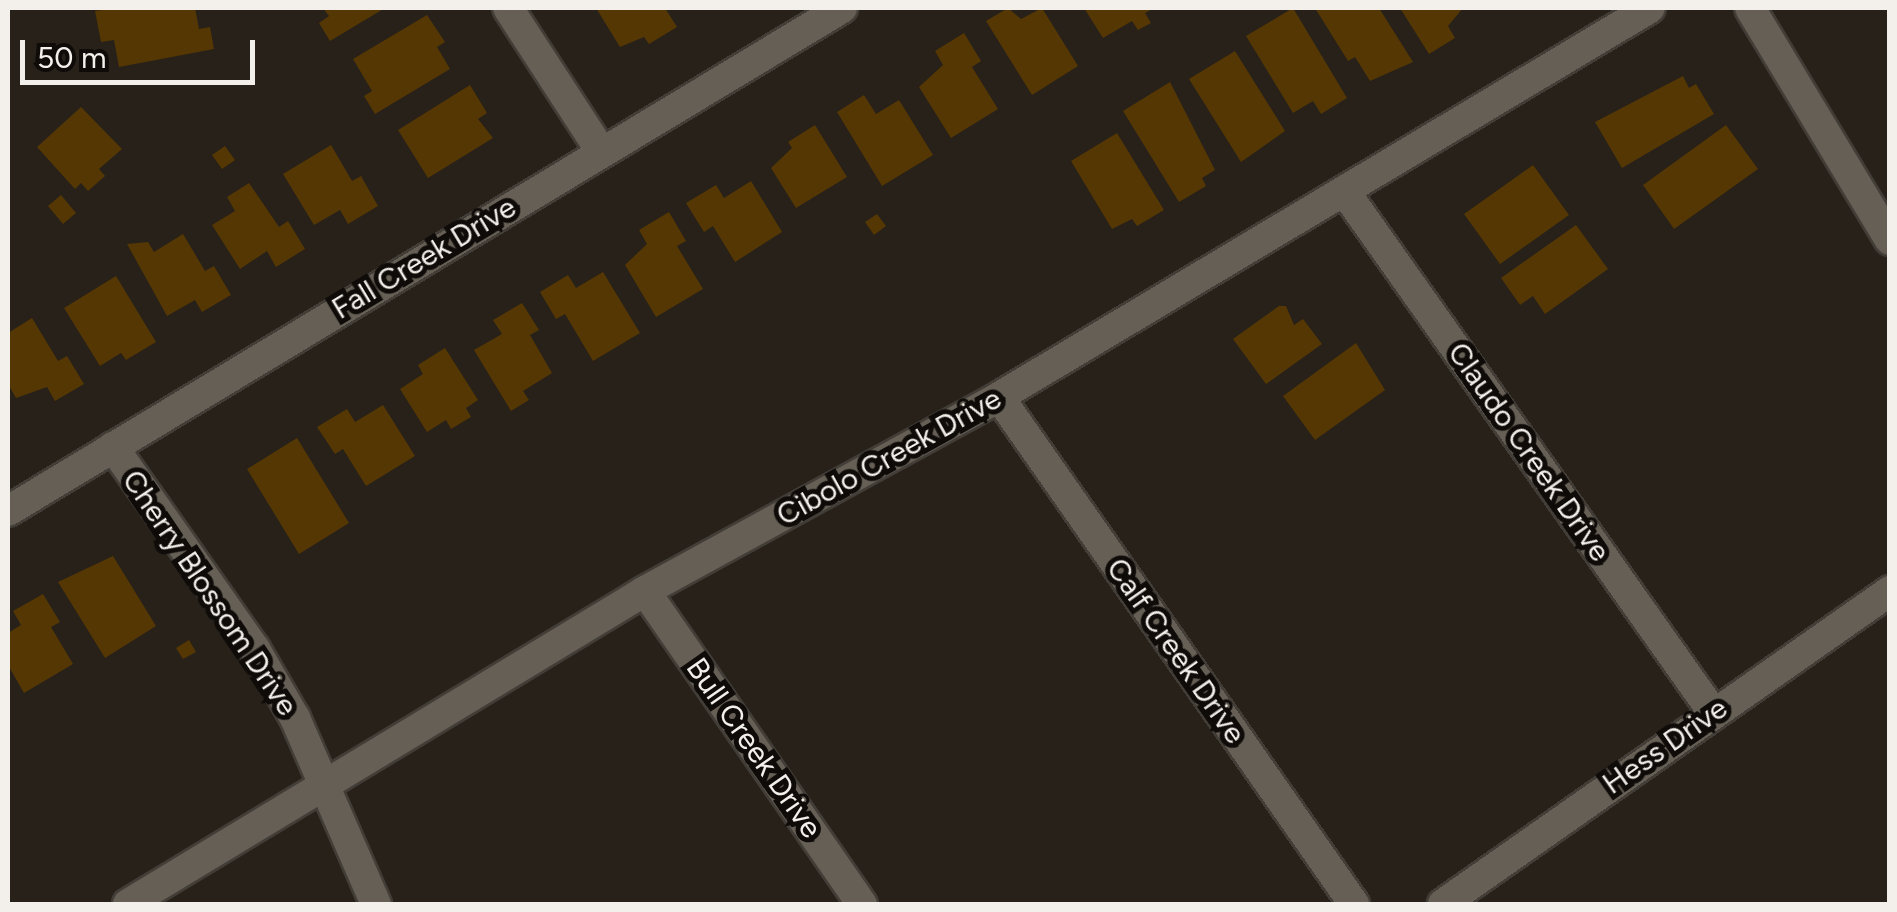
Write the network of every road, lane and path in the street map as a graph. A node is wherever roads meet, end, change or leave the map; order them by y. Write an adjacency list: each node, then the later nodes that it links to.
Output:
1 (508, 8): 5 (street)
2 (842, 8): 5 (street, Fall Creek Drive)
3 (1650, 8): 6 (street, Cibolo Creek Drive)
4 (1750, 8): 7 (street)
5 (601, 151): 9 (street, Fall Creek Drive)
6 (1346, 192): 8 (street, Cibolo Creek Drive); 13 (street, Claudo Creek Drive)
7 (1890, 240)
8 (998, 397): 11 (street, Cibolo Creek Drive); 18 (street, Calf Creek Drive)
9 (113, 447): 10 (street, Fall Creek Drive); 14 (street, Cherry Blossom Drive)
10 (8, 511)
11 (646, 591): 14 (street, Cibolo Creek Drive); 17 (street, Bull Creek Drive)
12 (1890, 592): 13 (street, Hess Drive)
13 (1712, 710): 19 (street, Hess Drive)
14 (322, 787): 15 (street, Cibolo Creek Drive); 16 (street, Cherry Blossom Drive)
15 (128, 904)
16 (376, 904)
17 (862, 904)
18 (1354, 904)
19 (1443, 904)

